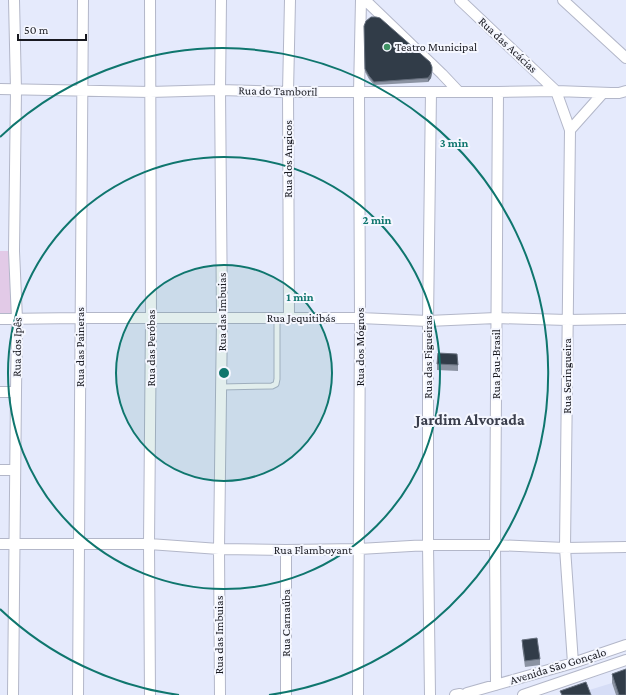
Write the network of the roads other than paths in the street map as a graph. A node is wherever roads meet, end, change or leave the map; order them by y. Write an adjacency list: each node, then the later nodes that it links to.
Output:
1 (14, 0): 12 (street, Rua dos Ipês)
2 (83, 0): 15 (street, Rua das Paineras)
3 (150, 0): 16 (street, Rua das Peróbas)
4 (221, 0): 13 (street, Rua das Imbuias)
5 (290, 0): 17 (street, Rua dos Angicos)
6 (361, 0): 18 (street, Rua dos Mógnos)
7 (366, 0): 20 (street)
8 (460, 0): 14 (street, Rua das Acácias)
9 (563, 0): 10 (street)
10 (626, 58)
11 (0, 89): 12 (street, Rua do Tamboril)
12 (16, 90): 15 (street, Rua do Tamboril); 33 (street, Rua dos Ipês)
13 (220, 90): 16 (street, Rua do Tamboril); 17 (street, Rua do Tamboril); 27 (street, Rua das Imbuias)
14 (556, 90): 21 (street, Rua do Tamboril); 23 (street, Rua do Tamboril); 24 (street, Rua Seringueira)
15 (82, 91): 16 (street, Rua do Tamboril); 25 (street, Rua das Paineras)
16 (150, 92): 26 (street, Rua das Peróbas)
17 (288, 92): 18 (street, Rua do Tamboril); 29 (street, Rua dos Angicos)
18 (359, 92): 19 (street, Rua do Tamboril); 30 (street, Rua dos Mógnos)
19 (431, 92): 20 (street, Rua do Tamboril); 36 (street, Rua das Figueiras)
20 (459, 92): 21 (street, Rua do Tamboril)
21 (498, 92): 31 (street, Rua Pau-Brasil)
22 (626, 92): 23 (street, Rua do Tamboril)
23 (603, 93): 24 (street)
24 (570, 130): 35 (street, Rua Seringueira)
25 (80, 318): 26 (street, Rua Jequitibás); 33 (street, Rua Jequitibás); 44 (street, Rua das Paineras)
26 (151, 318): 27 (street, Rua Jequitibás); 45 (street, Rua das Peróbas)
27 (222, 318): 28 (street, Rua Jequitibás); 37 (street, Rua das Imbuias)
28 (277, 318): 29 (street, Rua Jequitibás); 37 (lane)
29 (289, 318): 30 (street, Rua Jequitibás)
30 (360, 318): 36 (street, Rua Jequitibás); 51 (street, Rua dos Mógnos)
31 (496, 318): 35 (street, Rua Jequitibás); 36 (street, Rua Jequitibás); 47 (street, Rua Pau-Brasil)
32 (0, 319): 33 (street, Rua Jequitibás)
33 (17, 319): 39 (street, Rua dos Ipês)
34 (626, 319): 35 (street, Rua Jequitibás)
35 (567, 320): 49 (street, Rua Seringueira)
36 (428, 321): 46 (street, Rua das Figueiras)
37 (221, 387): 50 (street, Rua das Imbuias)
38 (0, 392): 39 (street)
39 (16, 392): 41 (street, Rua dos Ipês)
40 (0, 470): 41 (street)
41 (15, 470): 43 (street, Rua dos Ipês)
42 (0, 544): 43 (street, Rua Flamboyant)
43 (15, 544): 44 (street, Rua Flamboyant); 57 (street, Rua dos Ipês)
44 (79, 544): 45 (street, Rua Flamboyant); 58 (street, Rua das Paineras)
45 (150, 544): 50 (street, Rua Flamboyant); 59 (street, Rua das Peróbas)
46 (428, 545): 47 (street, Rua Flamboyant); 51 (street, Rua Flamboyant); 63 (street, Rua das Figueiras)
47 (495, 545): 49 (street, Rua Flamboyant); 56 (street, Rua Pau-Brasil)
48 (626, 547): 49 (street, Rua Flamboyant)
49 (565, 548): 55 (street, Rua Seringueira)
50 (219, 549): 52 (street, Rua Flamboyant); 60 (street, Rua das Imbuias)
51 (359, 549): 52 (street, Rua Flamboyant); 62 (street, Rua dos Mógnos)
52 (286, 550): 61 (street, Rua Carnaúba)
53 (626, 645): 55 (street, Avenida São Gonçalo)
54 (626, 660): 65 (street)
55 (573, 663): 56 (street, Avenida São Gonçalo)
56 (496, 685): 64 (street, Avenida São Gonçalo)
57 (13, 695)
58 (78, 695)
59 (150, 695)
60 (220, 695)
61 (286, 695)
62 (358, 695)
63 (430, 695)
64 (462, 695)
65 (523, 695)

